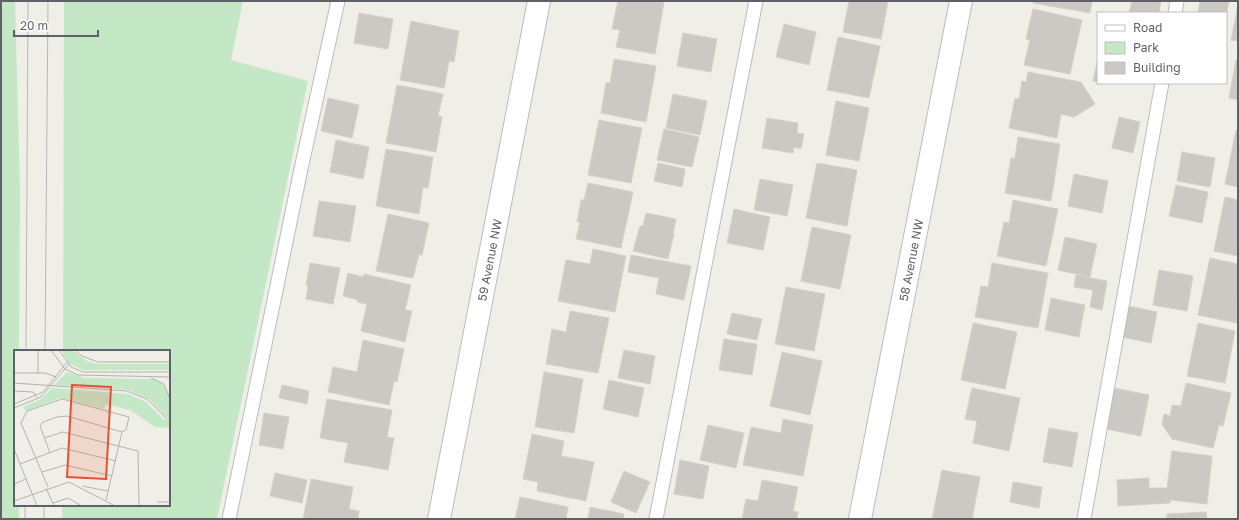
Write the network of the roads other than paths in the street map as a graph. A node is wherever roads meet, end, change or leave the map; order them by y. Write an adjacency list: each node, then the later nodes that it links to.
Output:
1 (338, 1): 8 (lane)
2 (539, 1): 9 (street, 59 Avenue NW)
3 (756, 1): 10 (lane)
4 (960, 1): 11 (street, 58 Avenue NW)
5 (1177, 1): 6 (lane)
6 (1175, 12)
7 (1162, 84): 12 (lane)
8 (229, 519)
9 (438, 519)
10 (656, 519)
11 (860, 519)
12 (1084, 519)

